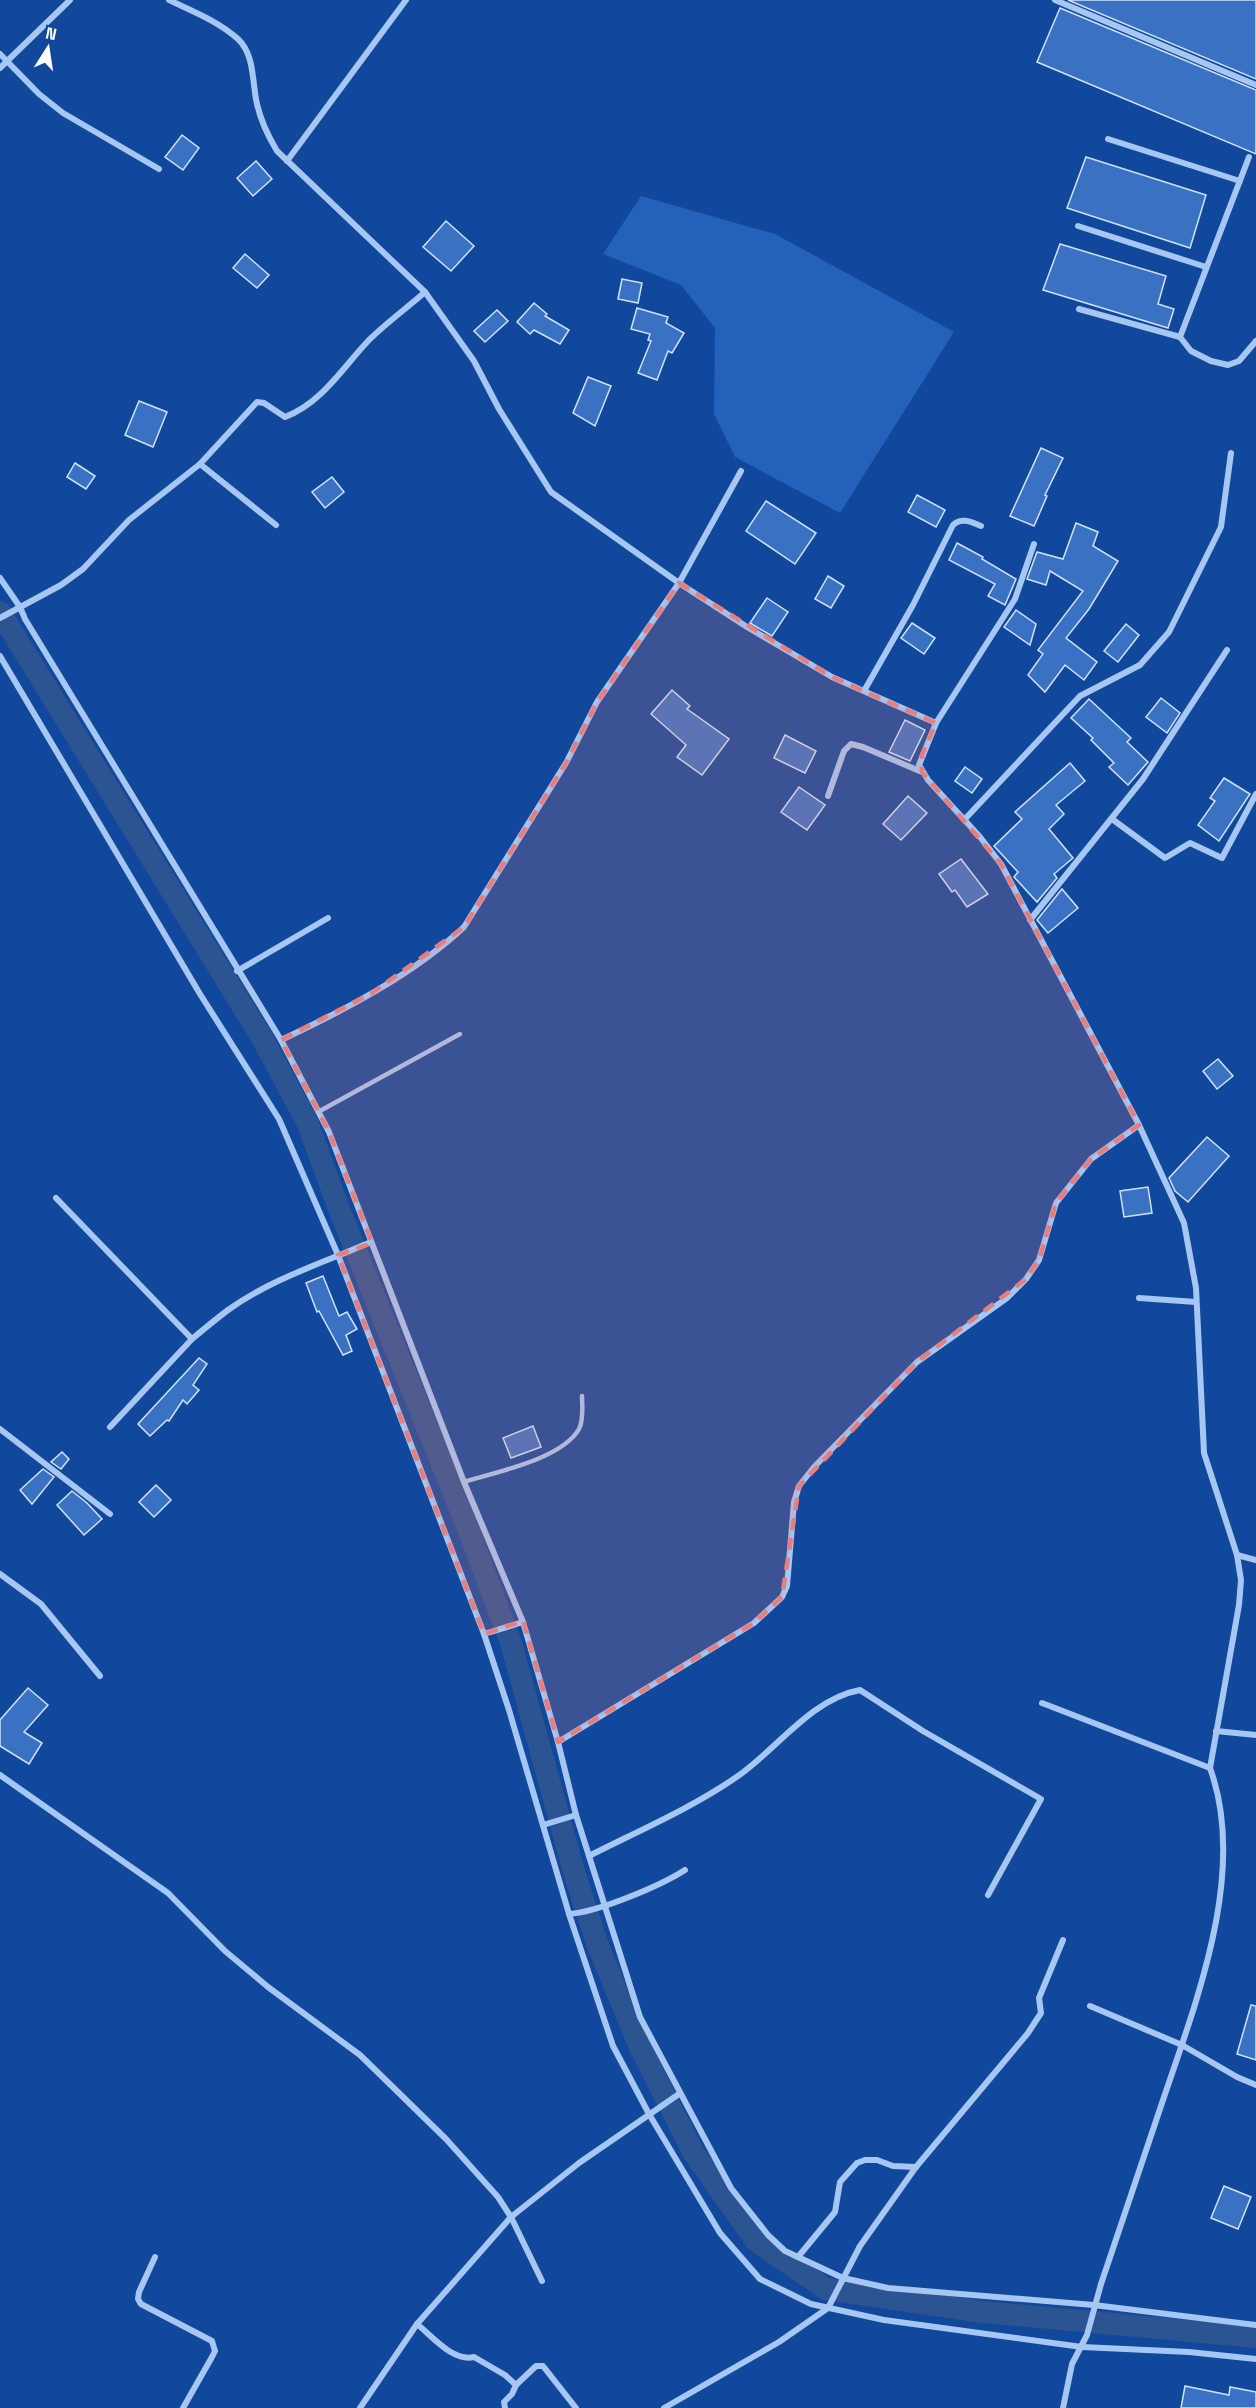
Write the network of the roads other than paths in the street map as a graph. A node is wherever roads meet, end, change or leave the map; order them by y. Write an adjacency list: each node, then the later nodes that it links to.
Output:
1 (70, 0): 6 (street)
2 (169, 0): 11 (street)
3 (406, 0): 11 (street)
4 (1055, 0): 8 (street)
5 (0, 54): 6 (street)
6 (8, 60): 7 (street); 12 (street)
7 (0, 68)
8 (1256, 85)
9 (1108, 140): 13 (street)
10 (1249, 157): 13 (street)
11 (287, 161): 16 (street)
12 (159, 169)
13 (1240, 181): 15 (street)
14 (1078, 226): 15 (street)
15 (1206, 267): 18 (street)
16 (425, 292): 21 (street); 27 (street)
17 (1079, 309): 18 (street)
18 (1180, 337): 19 (street)
19 (1256, 341)
20 (1231, 453): 39 (street)
21 (200, 464): 23 (street); 28 (street)
22 (741, 471): 27 (street)
23 (276, 525)
24 (981, 526): 32 (street)
25 (1034, 544): 33 (street)
26 (0, 578): 28 (street)
27 (679, 583): 32 (street); 45 (street)
28 (20, 607): 29 (street); 43 (street)
29 (3, 616)
30 (1227, 650): 40 (street)
31 (0, 656): 50 (street)
32 (864, 691): 33 (street)
33 (936, 723): 34 (street)
34 (922, 772): 36 (street); 39 (street)
35 (1256, 794): 37 (street)
36 (828, 796)
37 (1248, 810): 38 (street); 40 (street)
38 (1256, 814)
39 (965, 819): 42 (street)
40 (1112, 819): 42 (street)
41 (328, 918): 43 (street)
42 (1030, 920): 47 (street)
43 (237, 970): 45 (street)
44 (460, 1034): 46 (lane)
45 (281, 1040): 46 (street)
46 (318, 1112): 49 (street)
47 (1139, 1125): 52 (street); 68 (street)
48 (56, 1198): 53 (street)
49 (371, 1242): 50 (street); 57 (street)
50 (338, 1256): 53 (street); 63 (street)
51 (1139, 1298): 52 (street)
52 (1196, 1302): 59 (street)
53 (192, 1339): 55 (street)
54 (582, 1396): 57 (lane)
55 (110, 1427)
56 (0, 1429): 58 (street)
57 (464, 1482): 62 (street)
58 (110, 1514)
59 (1237, 1556): 60 (street); 66 (street)
60 (1256, 1560)
61 (0, 1574): 64 (street)
62 (523, 1622): 63 (street); 68 (street)
63 (487, 1632): 72 (street)
64 (100, 1676)
65 (1042, 1702): 69 (street)
66 (1216, 1731): 67 (street); 69 (street)
67 (1256, 1735)
68 (558, 1742): 71 (street)
69 (1210, 1768): 80 (street)
70 (0, 1775): 85 (street)
71 (576, 1815): 72 (street); 73 (street)
72 (546, 1824): 77 (street)
73 (589, 1856): 75 (street); 76 (street)
74 (685, 1870): 76 (street)
75 (988, 1895)
76 (605, 1906): 77 (street); 82 (street)
77 (568, 1914): 83 (street)
78 (1063, 1940): 84 (street)
79 (1090, 2006): 80 (street)
80 (1182, 2045): 81 (street); 91 (street)
81 (1256, 2085)
82 (679, 2094): 83 (street); 87 (street)
83 (652, 2113): 85 (street); 90 (street)
84 (916, 2167): 87 (street); 88 (street)
85 (511, 2217): 89 (street); 92 (street)
86 (155, 2257): 97 (street)
87 (798, 2257): 88 (street)
88 (843, 2278): 90 (street); 91 (street)
89 (542, 2282)
90 (828, 2308): 94 (street); 101 (street)
91 (1094, 2309): 93 (street); 94 (street)
92 (417, 2324): 96 (street); 98 (street)
93 (1256, 2325)
94 (1082, 2348): 95 (street); 102 (street)
95 (1256, 2359)
96 (516, 2385): 99 (street); 100 (street)
97 (183, 2408)
98 (360, 2408)
99 (505, 2408)
100 (576, 2408)
101 (664, 2408)
102 (1063, 2408)

